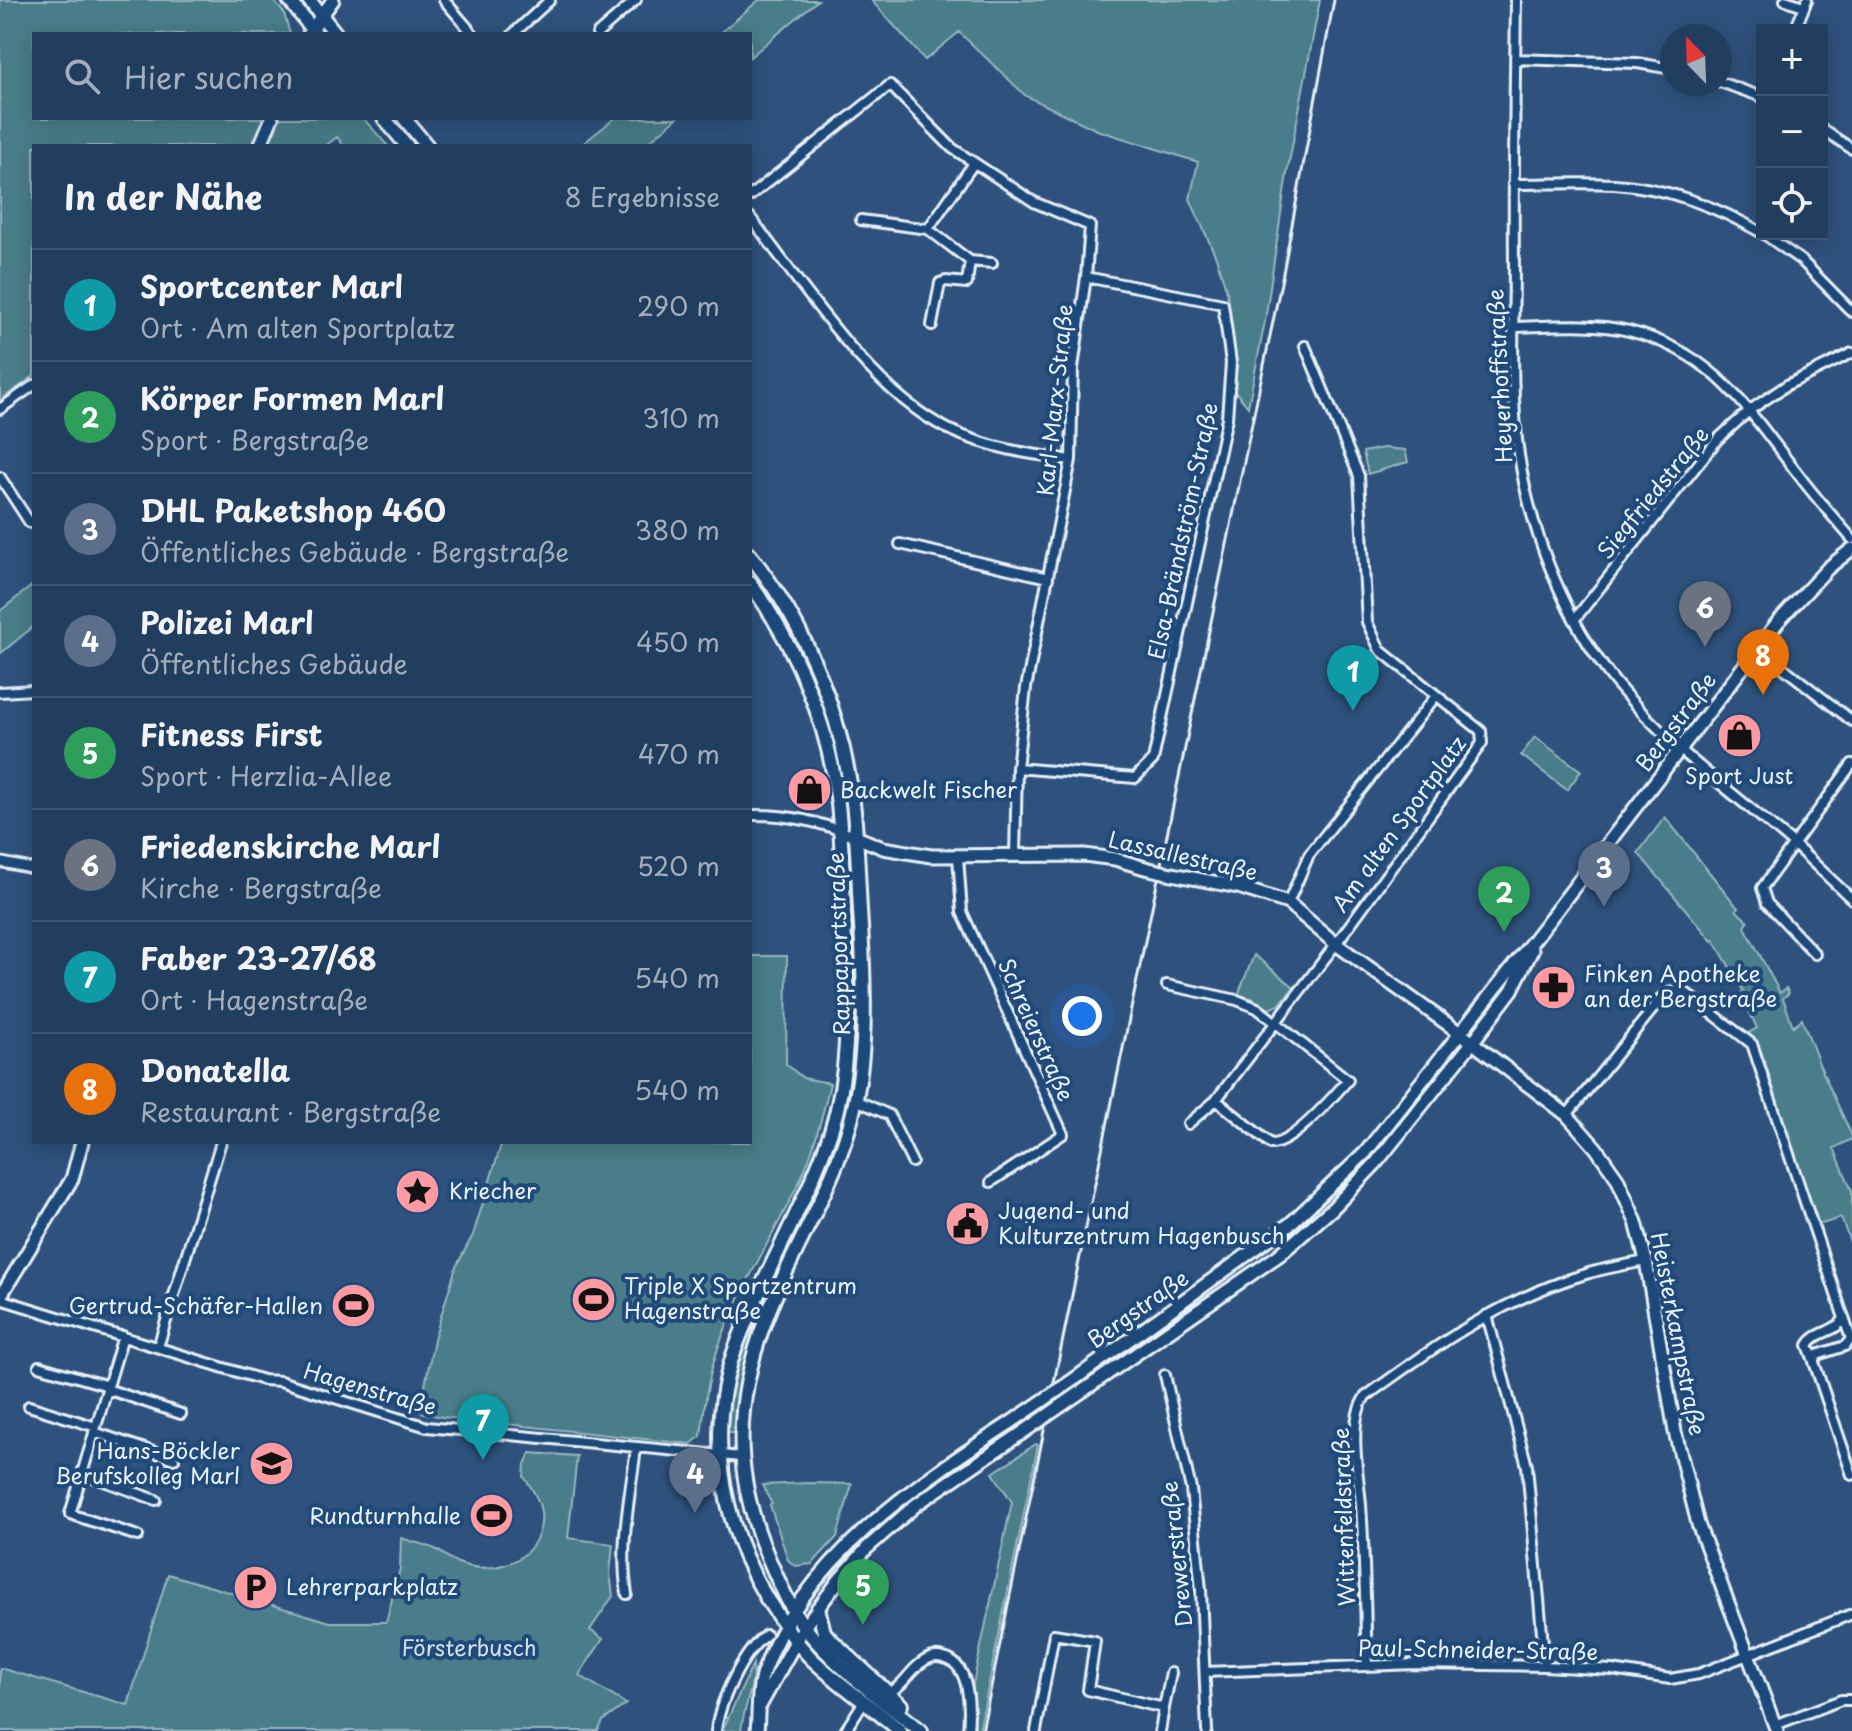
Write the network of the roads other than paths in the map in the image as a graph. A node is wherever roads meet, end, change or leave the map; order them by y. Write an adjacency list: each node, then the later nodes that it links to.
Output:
1 (289, 0): 12 (main road)
2 (309, 0): 10 (main road)
3 (333, 0): 10 (main road)
4 (444, 0): 14 (street)
5 (550, 0): 15 (street)
6 (636, 0): 16 (street)
7 (1516, 0): 17 (street, Heyerhoffstraße)
8 (1785, 0): 9 (street)
9 (1806, 3): 11 (street)
10 (321, 15): 12 (main road); 13 (main road)
11 (1797, 24)
12 (312, 32)
13 (334, 32)
14 (471, 32)
15 (515, 32)
16 (599, 32)
17 (1515, 59): 18 (street); 30 (street, Heyerhoffstraße)
18 (1660, 67)
19 (1732, 86): 20 (street)
20 (1759, 96)
21 (271, 120): 25 (main road)
22 (386, 120): 26 (main road)
23 (406, 120): 27 (main road)
24 (1828, 133): 28 (street)
25 (261, 144)
26 (405, 144)
27 (425, 144)
28 (1852, 149)
29 (974, 163): 31 (street); 34 (street); 39 (street, Karl-Marx-Straße)
30 (1513, 184): 35 (street); 42 (street, Heyerhoffstraße)
31 (752, 194)
32 (752, 220): 48 (street)
33 (861, 220): 34 (street)
34 (928, 229): 37 (street)
35 (1756, 231)
36 (1772, 240): 40 (street)
37 (970, 261): 38 (street); 41 (street)
38 (992, 263)
39 (1086, 277): 48 (street, Karl-Marx-Straße); 65 (street, Elsa-Brändström-Straße)
40 (1852, 312)
41 (932, 325)
42 (1514, 327): 47 (street); 57 (street, Heyerhoffstraße)
43 (1305, 346): 61 (street, Am alten Sportplatz)
44 (1852, 353): 47 (street, Siegfriedstraße)
45 (32, 386): 46 (street)
46 (0, 409)
47 (1750, 410): 51 (street); 57 (street, Siegfriedstraße)
48 (1071, 460): 55 (street, Karl-Marx-Straße)
49 (0, 477): 50 (street)
50 (30, 523)
51 (1852, 539)
52 (900, 544): 55 (street)
53 (1852, 549): 58 (main road, Bergstraße)
54 (752, 558): 68 (main road, Rappaportstraße)
55 (1048, 578): 65 (street, Karl-Marx-Straße)
56 (752, 586): 67 (main road, Rappaportstraße)
57 (1575, 619): 63 (street, Heyerhoffstraße)
58 (1758, 648): 62 (street); 63 (main road, Bergstraße)
59 (32, 690): 60 (street)
60 (0, 692)
61 (1436, 696): 75 (street, Am alten Sportplatz); 77 (street, Am alten Sportplatz)
62 (1852, 721)
63 (1680, 751): 69 (street, Heyerhoffstraße); 76 (main road, Bergstraße)
64 (1852, 764): 69 (street)
65 (1017, 768): 70 (street, Karl-Marx-Straße)
66 (752, 815): 67 (street)
67 (840, 830): 68 (street); 105 (main road, Rappaportstraße)
68 (854, 836): 71 (main road, Lassallestraße); 83 (main road, Rappaportstraße)
69 (1793, 844): 74 (street, Heyerhoffstraße); 78 (street)
70 (1015, 855): 71 (main road, Lassallestraße); 75 (main road, Lassallestraße, bridge)
71 (958, 857): 90 (street, Schreierstraße)
72 (0, 862): 73 (street)
73 (32, 869)
74 (1852, 899)
75 (1288, 903): 77 (main road, Lassallestraße)
76 (1543, 928): 81 (main road, Bergstraße); 82 (main road, Bergstraße)
77 (1336, 944): 80 (street, Am alten Sportplatz); 81 (main road, Lassallestraße)
78 (1815, 954)
79 (1167, 985): 80 (street)
80 (1274, 1023): 84 (street, Am alten Sportplatz); 84 (street)
81 (1460, 1033): 82 (main road, Heisterkampstraße); 114 (main road, Bergstraße, bridge)
82 (1472, 1043): 85 (main road, Heisterkampstraße); 113 (main road, Bergstraße, bridge)
83 (856, 1100): 89 (street); 106 (main road, Rappaportstraße)
84 (1216, 1100): 86 (street, Am alten Sportplatz)
85 (1567, 1115): 91 (main road, Heisterkampstraße); 94 (street)
86 (1188, 1124)
87 (81, 1144): 92 (main road)
88 (220, 1144): 96 (street)
89 (912, 1162)
90 (991, 1182)
91 (1646, 1261): 93 (street, Wittenfeldstraße); 120 (main road, Heisterkampstraße)
92 (0, 1298): 95 (street, Hagenstraße)
93 (1487, 1315): 121 (street, Wittenfeldstraße); 122 (street)
94 (1844, 1319): 97 (street); 97 (street)
95 (123, 1336): 96 (street, Hagenstraße); 100 (street)
96 (158, 1347): 104 (street, Hagenstraße)
97 (1814, 1362): 109 (street)
98 (39, 1366): 100 (street)
99 (1165, 1375): 123 (street, Drewerstraße)
100 (108, 1388): 102 (street); 103 (street)
101 (29, 1406): 103 (street)
102 (181, 1414)
103 (95, 1430): 107 (street); 108 (street)
104 (636, 1448): 105 (street, Hagenstraße); 112 (street)
105 (720, 1456): 106 (street, Hagenstraße); 117 (main road, Rappaportstraße)
106 (741, 1457): 114 (main road, Rappaportstraße)
107 (174, 1459)
108 (82, 1473): 110 (street); 111 (street)
109 (1852, 1475)
110 (156, 1500)
111 (138, 1536)
112 (627, 1594)
113 (818, 1608): 116 (main road, Bergstraße); 125 (main road)
114 (794, 1611): 116 (main road, Rappaportstraße); 117 (main road, Bergstraße)
115 (1852, 1614): 120 (street, Paul-Schneider-Straße)
116 (804, 1627): 119 (main road, Bergstraße); 125 (main road, Rappaportstraße)
117 (784, 1628): 119 (main road, Rappaportstraße); 128 (main road, Bergstraße)
118 (766, 1635): 131 (street)
119 (797, 1641): 127 (main road, Rappaportstraße); 128 (main road, Bergstraße)
120 (1747, 1656): 122 (street, Paul-Schneider-Straße); 130 (main road, Heisterkampstraße)
121 (1367, 1665): 122 (street, Paul-Schneider-Straße); 123 (street, Paul-Schneider-Straße)
122 (1545, 1666)
123 (1205, 1672): 140 (street, Drewerstraße)
124 (1171, 1673): 129 (street)
125 (883, 1695): 135 (main road); 136 (main road); 137 (street)
126 (1852, 1700): 130 (street)
127 (863, 1703): 133 (street); 134 (main road, Rappaportstraße)
128 (759, 1708): 132 (main road, Bergstraße)
129 (1164, 1708): 138 (street); 139 (street)
130 (1776, 1728)
131 (716, 1731)
132 (757, 1731)
133 (845, 1731)
134 (900, 1731)
135 (921, 1731)
136 (930, 1731)
137 (968, 1731)
138 (1036, 1731)
139 (1160, 1731)
140 (1207, 1731)

